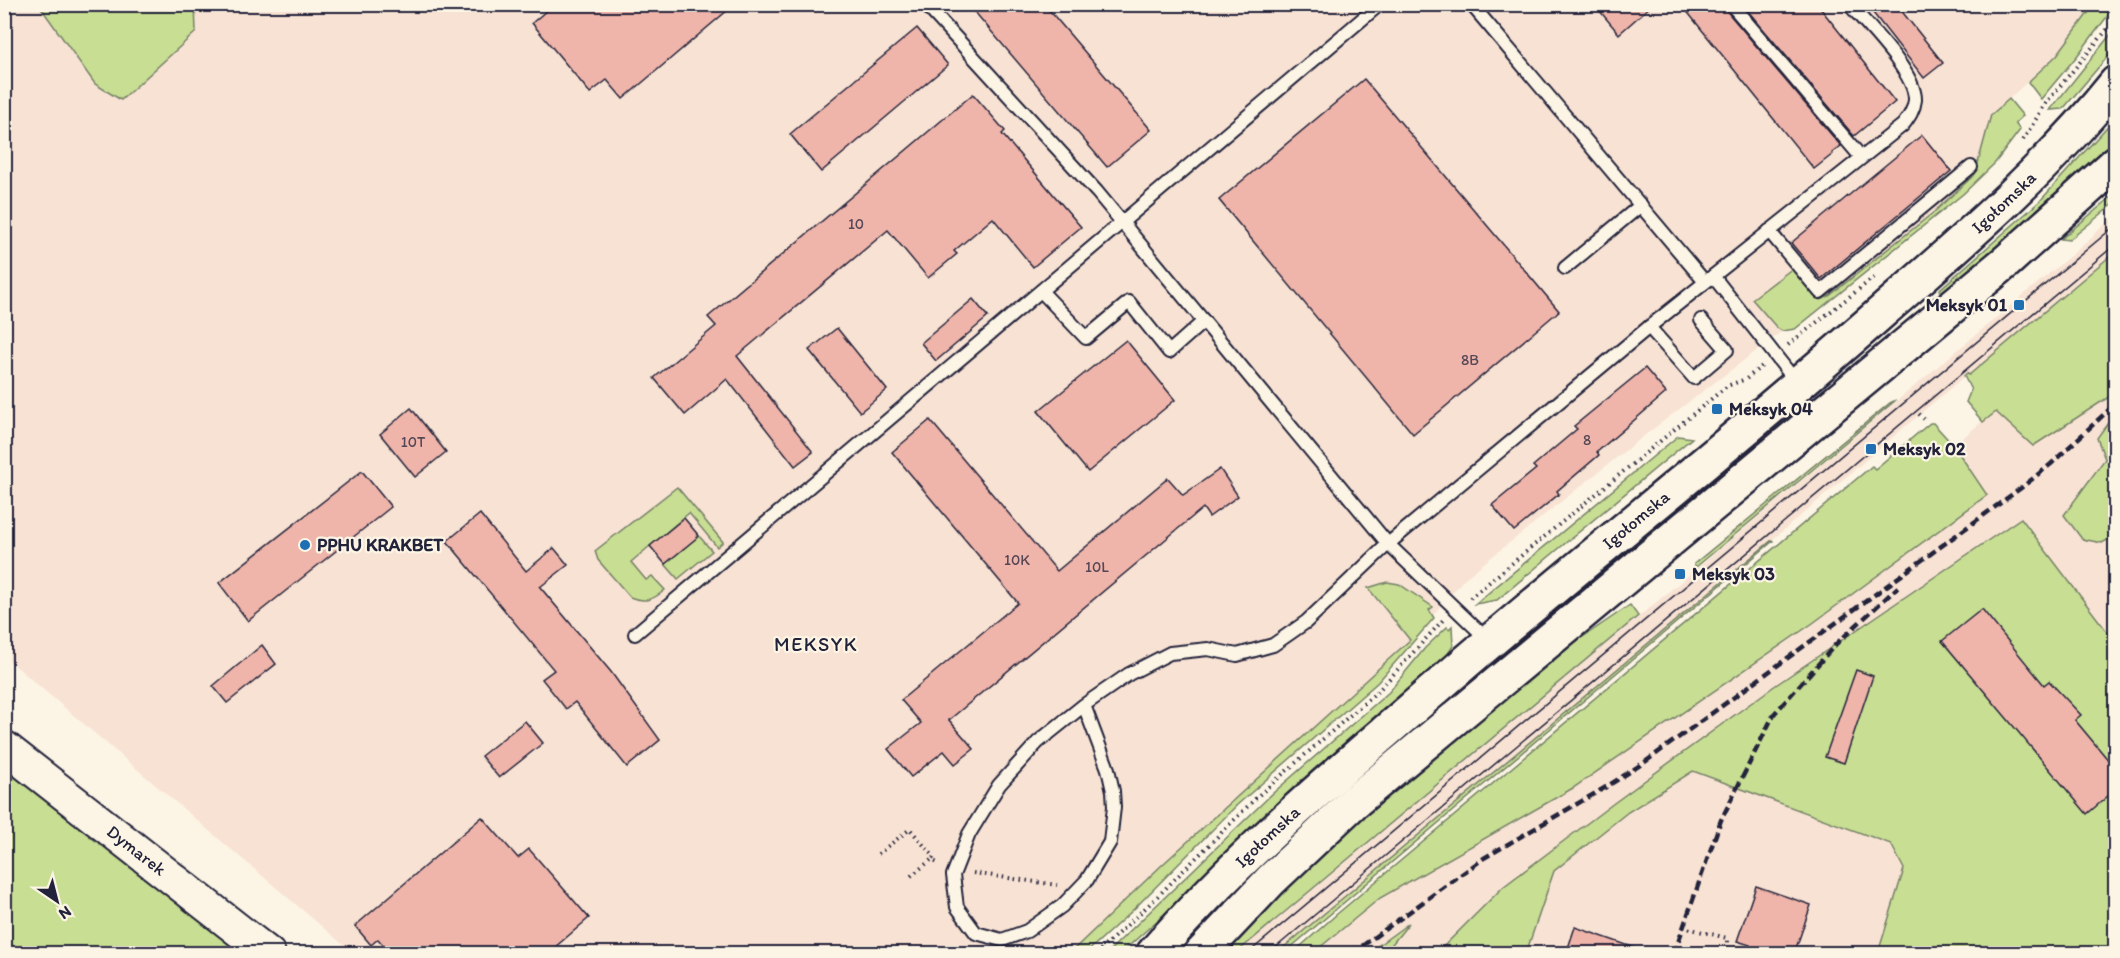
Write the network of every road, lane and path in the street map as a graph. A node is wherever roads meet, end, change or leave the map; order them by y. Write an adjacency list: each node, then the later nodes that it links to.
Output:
1 (925, 4): 11 (lane)
2 (1471, 4): 10 (lane)
3 (1731, 4): 7 (lane)
4 (1849, 4): 7 (lane)
5 (1379, 5): 11 (lane)
6 (2115, 83): 20 (main road, Igołomska)
7 (1861, 157): 12 (lane)
8 (2115, 163): 39 (main road, Igołomska)
9 (1971, 167): 12 (lane)
10 (1641, 205): 13 (lane); 14 (lane)
11 (1121, 222): 15 (lane); 17 (lane)
12 (1769, 231): 14 (lane)
13 (1565, 268)
14 (1709, 279): 18 (lane); 20 (lane)
15 (1041, 291): 17 (lane); 26 (lane)
16 (1701, 320): 18 (lane)
17 (1204, 321): 23 (lane)
18 (1649, 327): 23 (lane)
19 (1764, 364): 24 (path)
20 (1799, 386): 27 (main road, Igołomska)
21 (1919, 414): 22 (path)
22 (1924, 419)
23 (1388, 544): 27 (lane); 28 (lane)
24 (1466, 601)
25 (1447, 616): 37 (path)
26 (635, 634)
27 (1489, 641): 38 (main road, Igołomska)
28 (1084, 705): 32 (lane); 34 (lane)
29 (4, 747): 36 (street, Dymarek)
30 (878, 854): 31 (path)
31 (931, 860): 32 (path); 33 (path)
32 (955, 870): 34 (path); 34 (lane)
33 (911, 876)
34 (1079, 889)
35 (1683, 927): 40 (path)
36 (269, 954)
37 (1096, 954)
38 (1153, 954)
39 (1201, 954)
40 (1733, 954)

